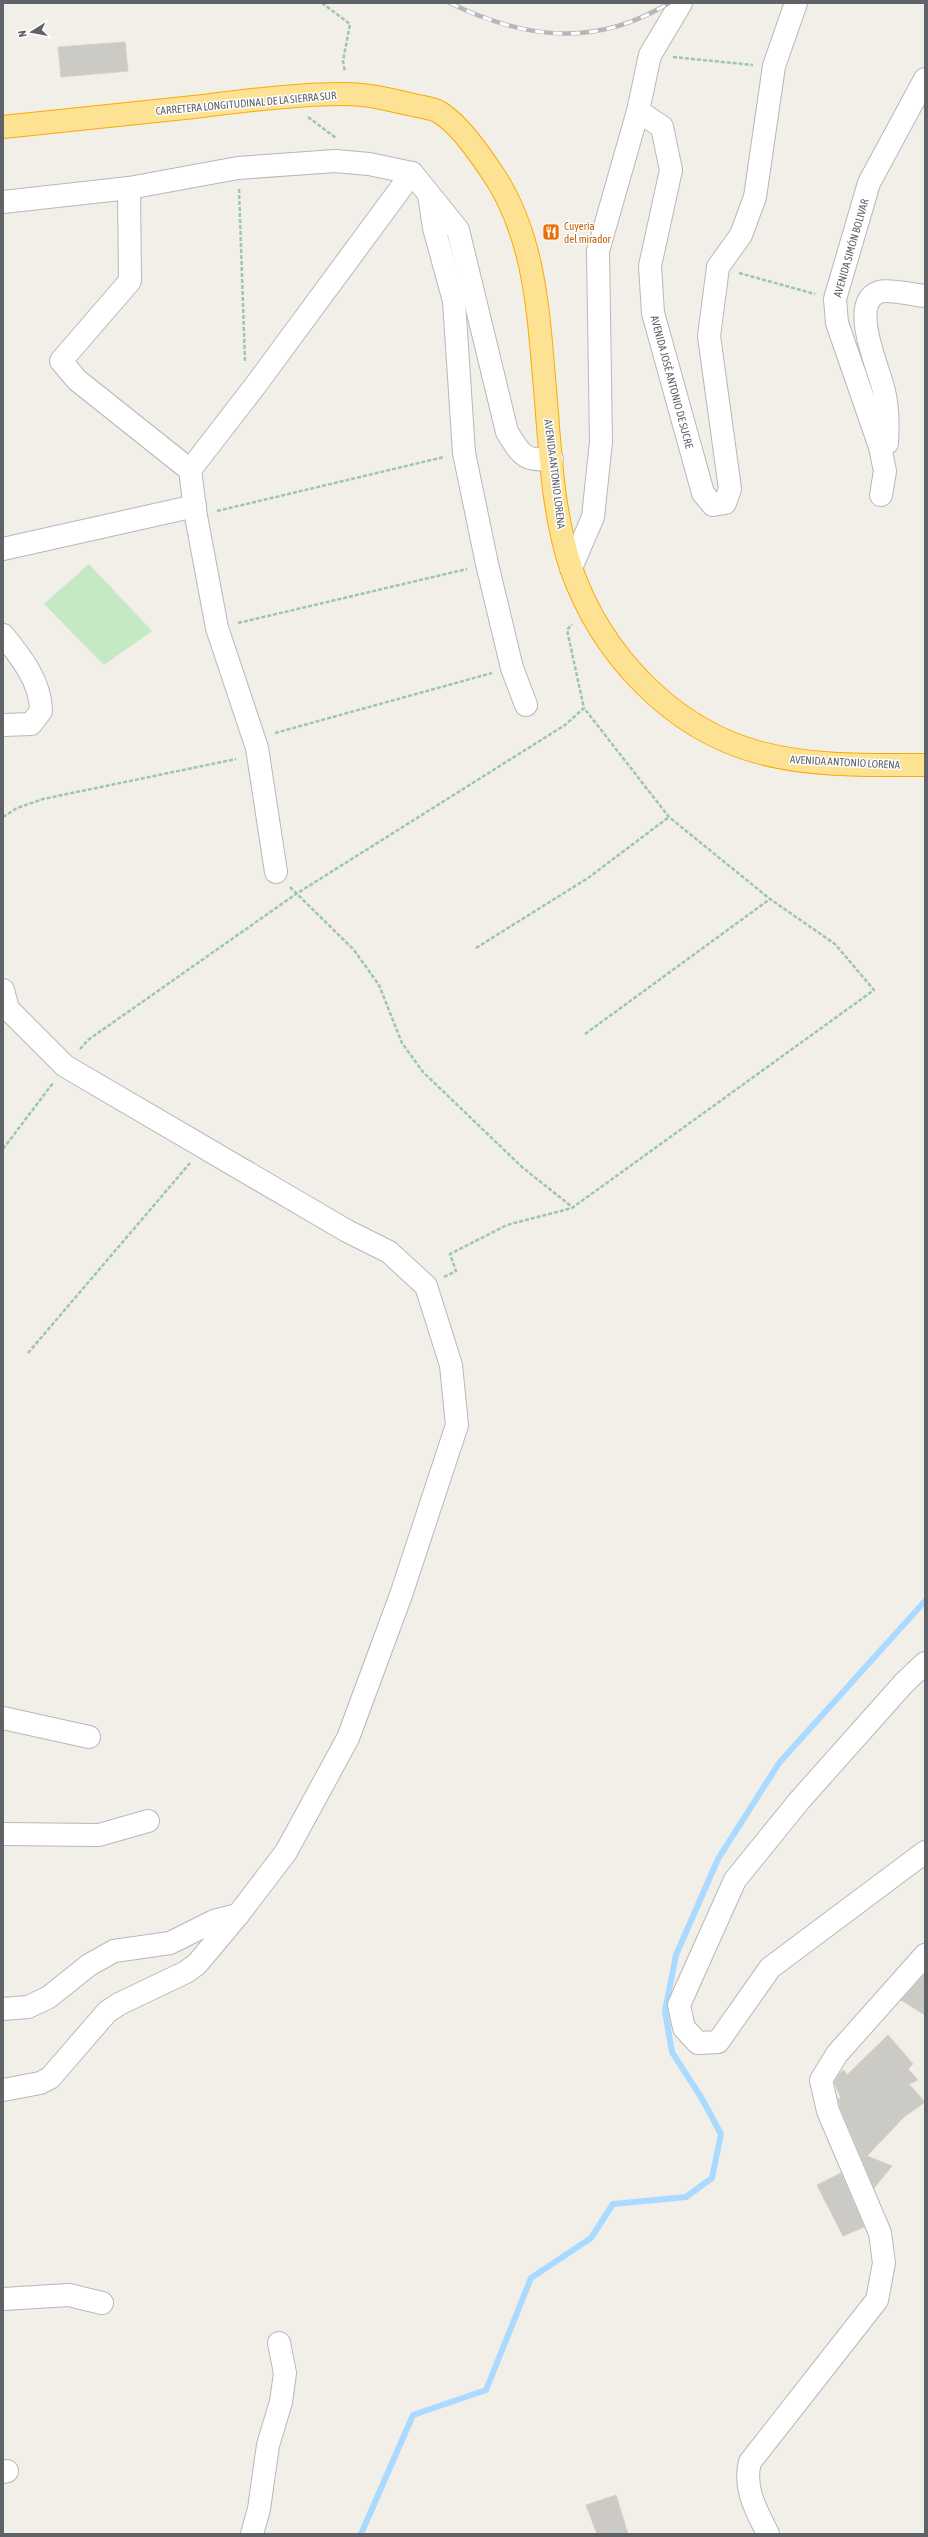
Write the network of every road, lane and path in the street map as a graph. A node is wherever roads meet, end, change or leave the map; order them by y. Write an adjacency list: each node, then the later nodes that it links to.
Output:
1 (322, 3): 7 (path)
2 (681, 3): 4 (street)
3 (796, 3): 5 (street, AVENIDA JOSÉ ANTONIO DE SUCRE)
4 (650, 55): 5 (path); 8 (street)
5 (774, 66): 8 (street, AVENIDA JOSÉ ANTONIO DE SUCRE)
6 (925, 79): 18 (street, AVENIDA SIMÓN BOLIVAR)
7 (348, 94): 9 (highway, CARRETERA LONGITUDINAL DE LA SIERRA SUR); 15 (highway, CARRETERA LONGITUDINAL DE LA SIERRA SUR)
8 (638, 112): 26 (street)
9 (3, 127)
10 (238, 168): 11 (street); 12 (street); 17 (path)
11 (412, 173): 13 (street); 17 (street)
12 (129, 188): 14 (street); 21 (street)
13 (429, 194): 19 (street); 20 (street)
14 (3, 202)
15 (512, 207): 20 (highway, AVENIDA ANTONIO LORENA)
16 (925, 296): 18 (street)
17 (255, 386): 21 (street)
18 (880, 447): 22 (street, AVENIDA SIMÓN BOLIVAR)
19 (464, 453): 23 (path); 25 (street)
20 (552, 459): 26 (highway, AVENIDA ANTONIO LORENA)
21 (190, 470): 23 (street)
22 (881, 495)
23 (195, 511): 24 (street); 28 (street)
24 (3, 549)
25 (487, 564): 28 (path); 30 (street)
26 (571, 568): 27 (highway, AVENIDA ANTONIO LORENA)
27 (587, 604): 31 (path); 33 (highway, AVENIDA ANTONIO LORENA)
28 (217, 628): 35 (street)
29 (3, 635): 32 (street)
30 (526, 705)
31 (584, 708): 34 (path); 36 (path)
32 (3, 725)
33 (925, 765)
34 (669, 817): 37 (path); 38 (path)
35 (276, 872): 36 (path)
36 (296, 894): 41 (path); 44 (path)
37 (770, 899): 40 (path); 44 (path)
38 (476, 948)
39 (3, 990): 41 (street)
40 (585, 1034)
41 (66, 1066): 42 (street); 43 (path)
42 (203, 1148): 45 (street); 46 (path)
43 (3, 1149)
44 (572, 1208): 45 (path)
45 (426, 1286): 53 (street)
46 (28, 1354)
47 (925, 1663): 52 (street)
48 (3, 1718): 49 (street)
49 (89, 1737)
50 (148, 1821): 51 (street)
51 (3, 1834)
52 (925, 1852)
53 (238, 1915): 55 (street); 56 (street)
54 (925, 1955): 61 (street)
55 (3, 2009)
56 (3, 2090)
57 (3, 2299): 58 (street)
58 (102, 2303)
59 (279, 2343): 60 (street)
60 (252, 2534)
61 (768, 2534)

